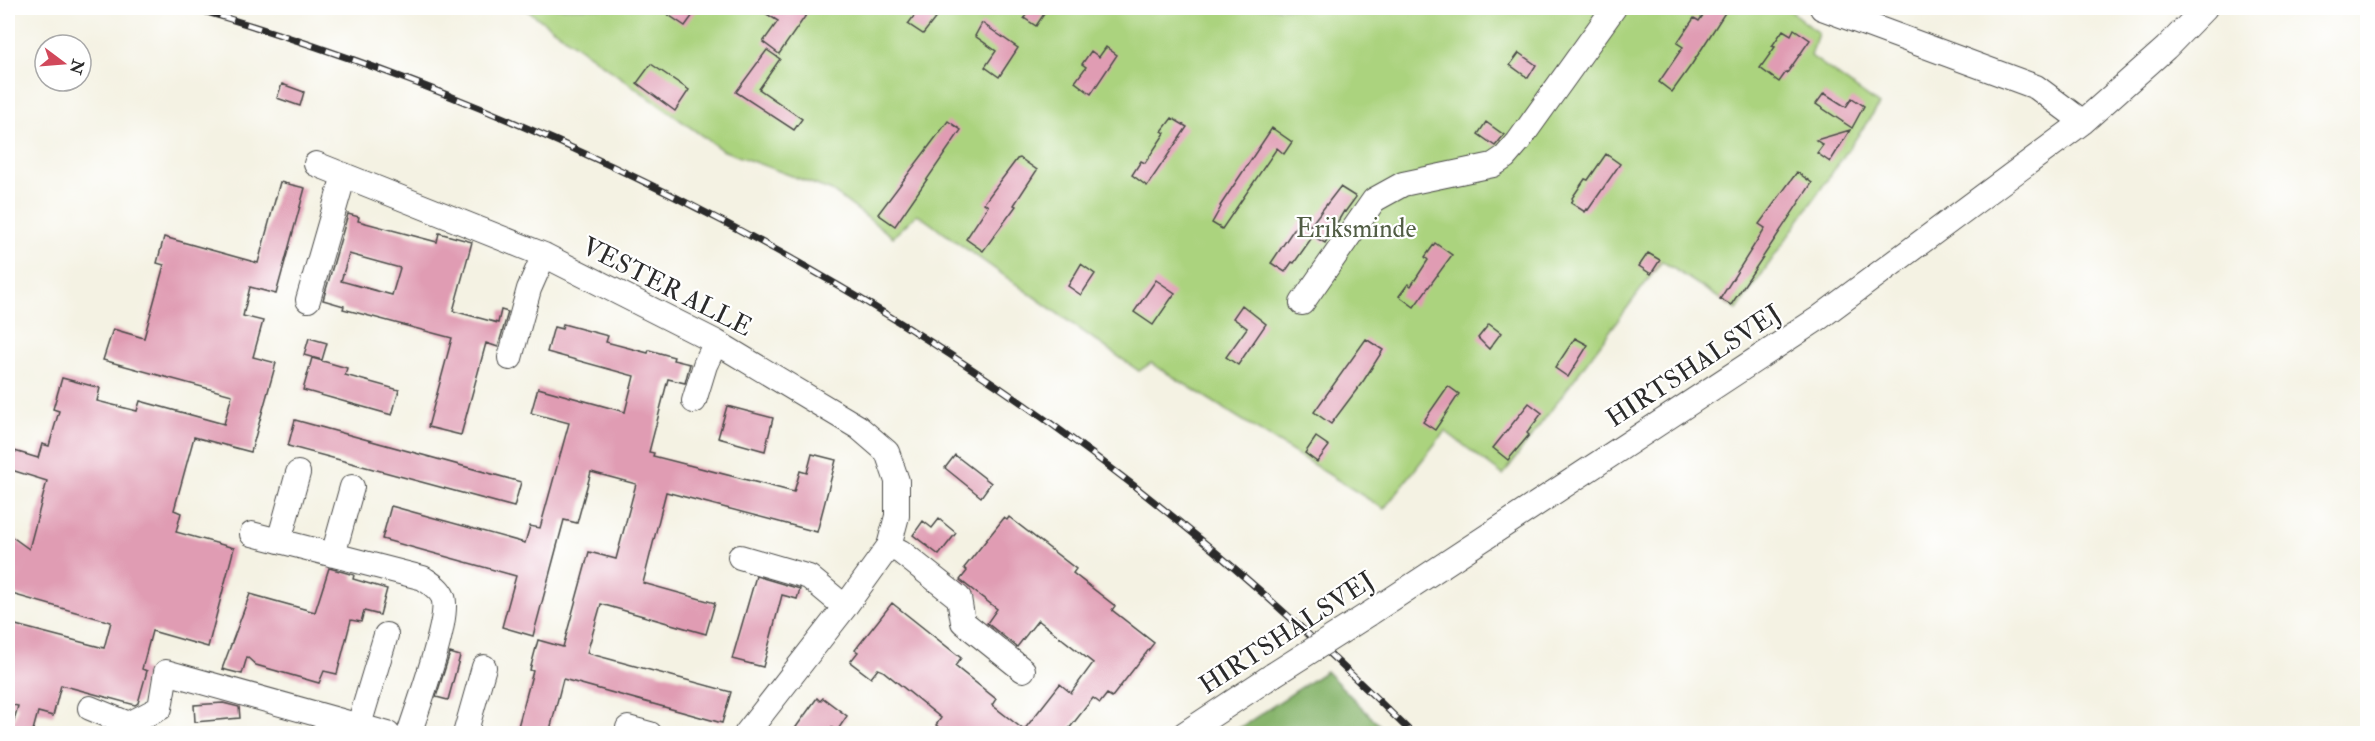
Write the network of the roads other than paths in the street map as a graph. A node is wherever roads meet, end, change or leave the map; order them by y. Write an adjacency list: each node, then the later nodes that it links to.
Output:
1 (1614, 8): 9 (street)
2 (1822, 8): 4 (street)
3 (2205, 8): 4 (street, HIRTSHALSVEJ)
4 (2083, 122): 30 (street, HIRTSHALSVEJ, bridge)
5 (316, 164): 6 (street, VESTER ALLE)
6 (344, 175): 7 (street, VESTER ALLE); 8 (street)
7 (544, 255): 10 (street, VESTER ALLE); 11 (street)
8 (308, 300)
9 (1302, 303)
10 (716, 342): 12 (street); 17 (street, VESTER ALLE)
11 (510, 358)
12 (694, 401)
13 (298, 472): 16 (street)
14 (352, 487): 18 (street)
15 (252, 534): 16 (street)
16 (279, 541): 18 (street)
17 (890, 546): 20 (street, VESTER ALLE); 23 (street)
18 (333, 555): 27 (street)
19 (740, 557): 20 (street)
20 (845, 607): 29 (street, VESTER ALLE)
21 (386, 635): 25 (street)
22 (484, 667): 28 (street)
23 (1023, 670)
24 (90, 708): 25 (street)
25 (359, 725): 26 (street)
26 (388, 734)
27 (409, 734)
28 (465, 734)
29 (746, 734)
30 (1184, 734)

